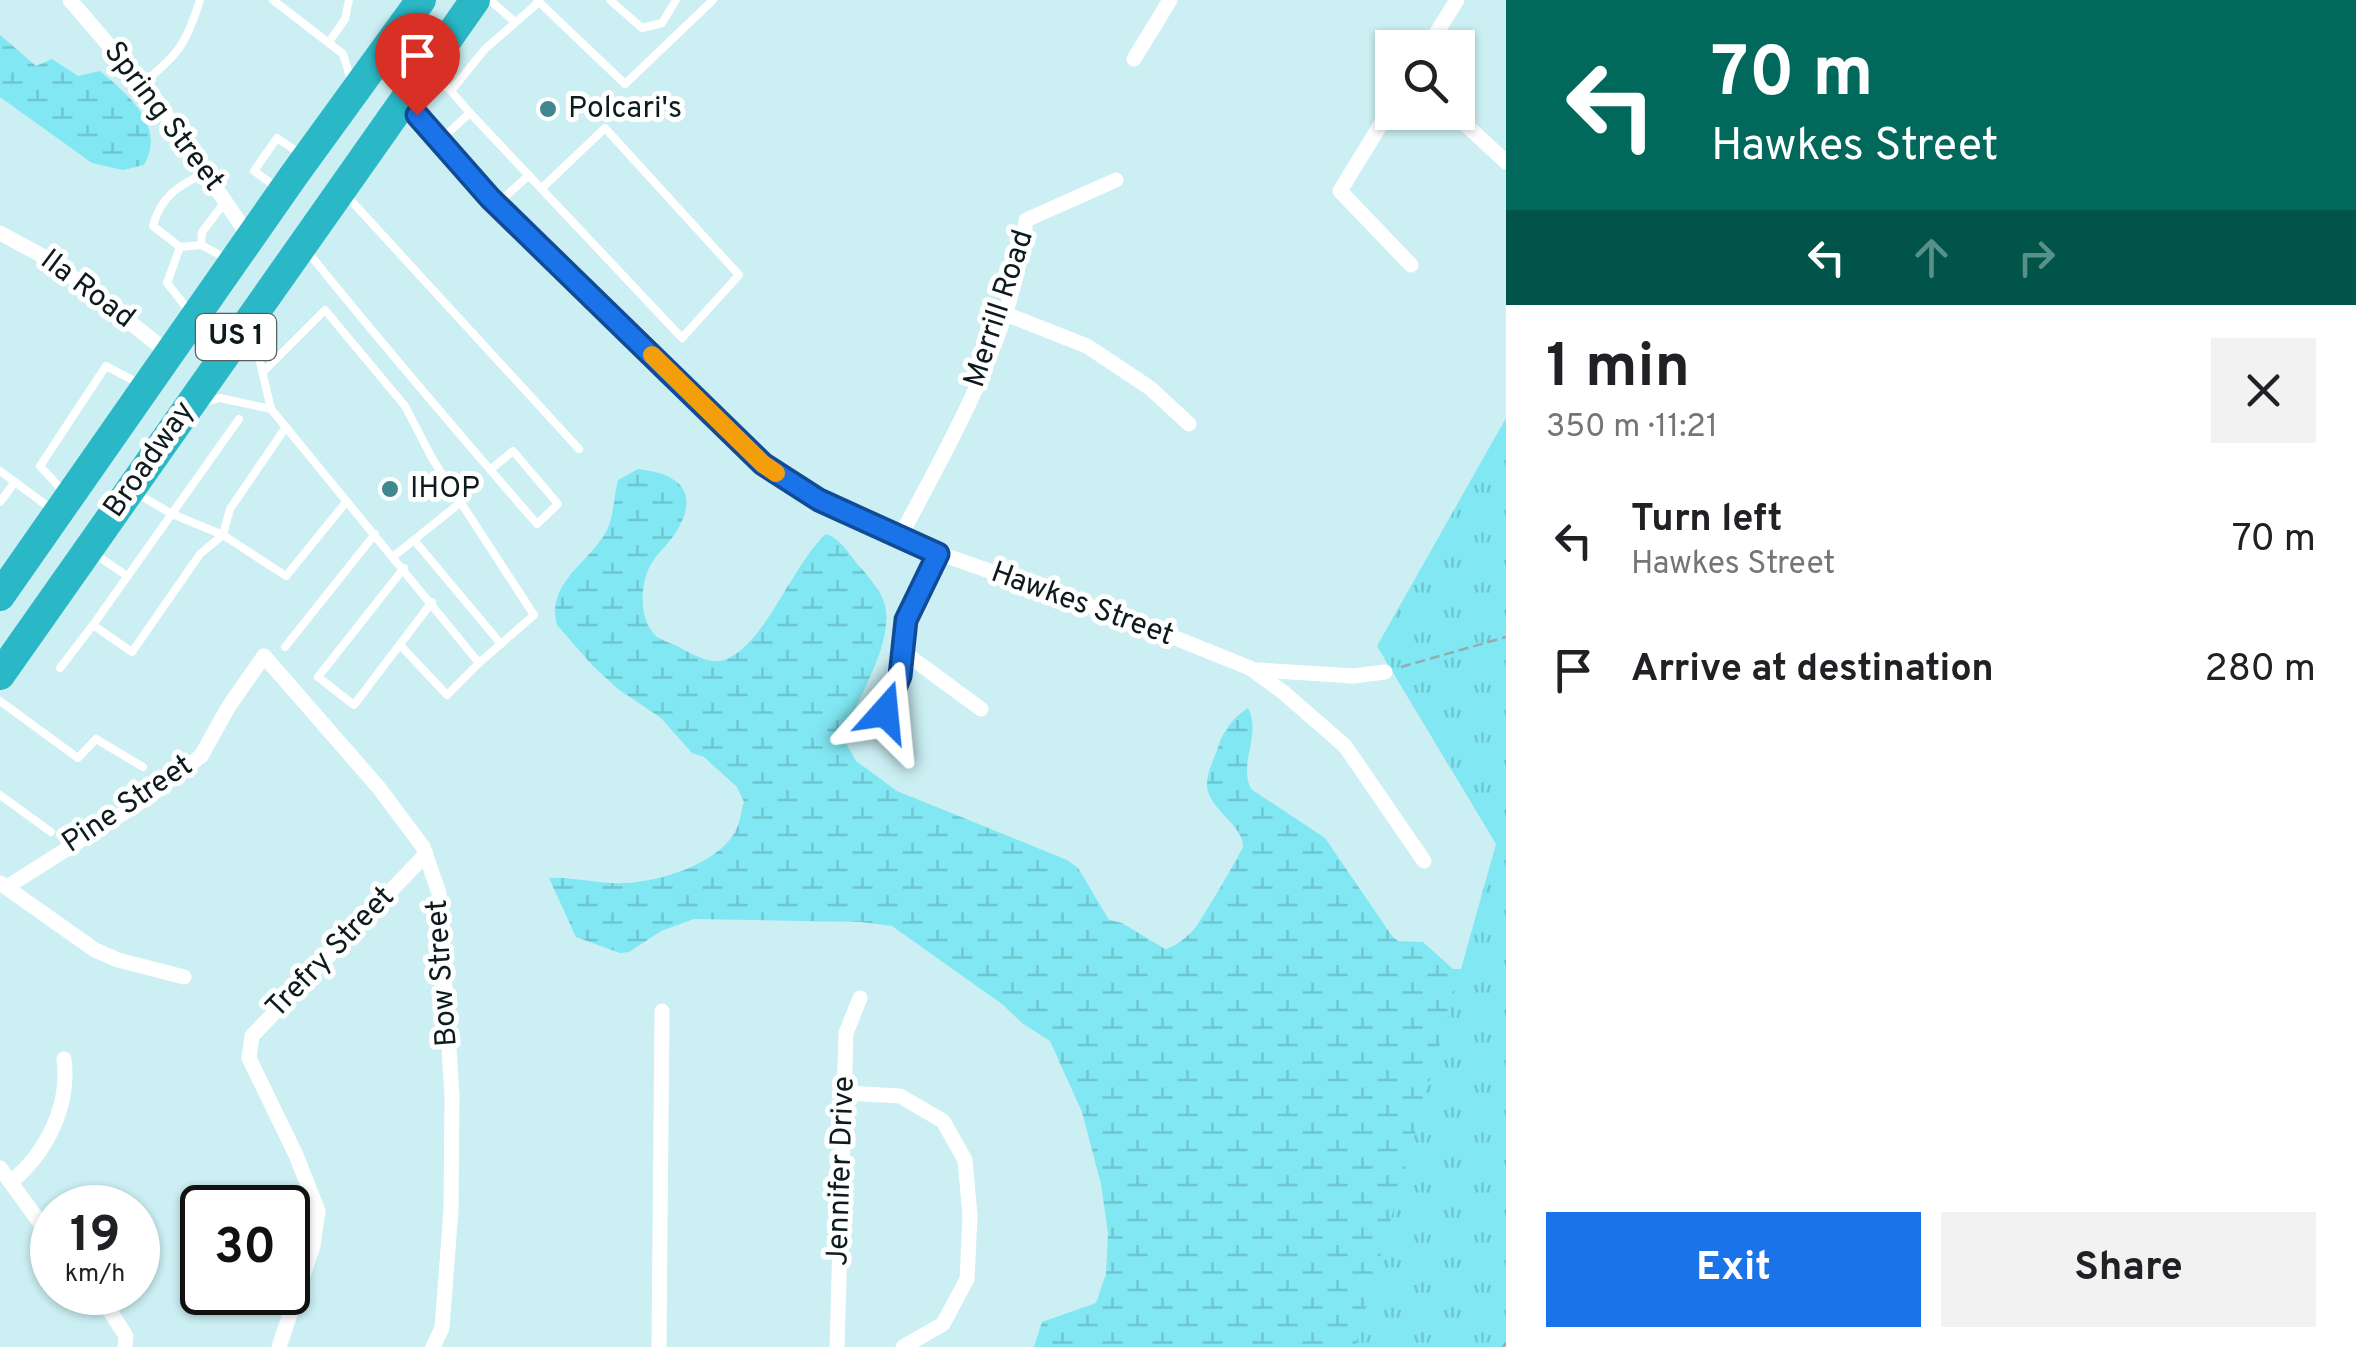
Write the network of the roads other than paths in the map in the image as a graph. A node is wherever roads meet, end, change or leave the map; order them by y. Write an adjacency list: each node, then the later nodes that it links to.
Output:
1 (70, 0): 19 (street, Spring Street)
2 (200, 0): 19 (lane)
3 (273, 0): 16 (lane)
4 (349, 0): 16 (lane)
5 (421, 0): 21 (highway, Broadway / US 1)
6 (475, 0): 18 (highway, Broadway / US 1)
7 (490, 0): 14 (lane)
8 (610, 0): 9 (lane)
9 (676, 0)
10 (713, 0): 13 (lane)
11 (1170, 0): 17 (street)
12 (1457, 0): 15 (street)
13 (538, 1): 14 (lane)
14 (516, 22): 20 (lane)
15 (1438, 30)
16 (329, 42): 21 (lane)
17 (1134, 59)
18 (424, 69): 20 (lane); 22 (highway, Broadway / US 1)
19 (143, 84): 28 (street, Spring Street)
20 (451, 91): 23 (lane)
21 (355, 92): 39 (highway, Broadway / US 1)
22 (403, 99): 26 (street, Hawkes Street); 32 (highway, Broadway / US 1)
23 (470, 113): 26 (lane); 29 (lane)
24 (1377, 130): 40 (street)
25 (1471, 130): 27 (street)
26 (440, 140): 34 (street, Hawkes Street)
27 (1506, 162)
28 (206, 172): 33 (street, Spring Street); 38 (lane)
29 (529, 175): 31 (lane); 34 (lane)
30 (1116, 180): 42 (street, Merrill Road)
31 (542, 188): 31 (lane)
32 (340, 189): 36 (highway, Broadway / US 1); 52 (lane)
33 (226, 202): 37 (lane); 39 (street, Spring Street)
34 (498, 204): 64 (street, Hawkes Street)
35 (0, 233): 44 (street, Ila Road)
36 (301, 244): 41 (highway, Broadway / US 1); 54 (lane)
37 (201, 245): 38 (lane); 39 (lane)
38 (180, 248): 43 (lane)
39 (242, 250): 43 (highway, Broadway / US 1)
40 (1411, 265)
41 (254, 310): 45 (lane); 47 (highway, Broadway / US 1)
42 (1003, 313): 50 (street); 64 (street, Merrill Road)
43 (195, 318): 44 (highway, Broadway / US 1)
44 (170, 354): 46 (highway, Broadway / US 1)
45 (264, 371): 48 (lane); 59 (lane)
46 (147, 387): 60 (highway, Broadway / US 1); 60 (lane)
47 (186, 409): 48 (lane); 56 (highway, Broadway / US 1)
48 (271, 409): 51 (lane)
49 (239, 419): 61 (lane)
50 (1190, 424)
51 (286, 427): 57 (lane); 63 (lane)
52 (579, 449)
53 (0, 470): 55 (lane)
54 (490, 470): 54 (lane)
55 (15, 482): 58 (lane); 60 (lane)
56 (130, 489): 61 (lane); 66 (highway, Broadway / US 1)
57 (348, 501): 62 (lane); 63 (lane)
58 (0, 502)
59 (461, 502): 65 (lane); 75 (lane)
60 (64, 506): 71 (highway, Broadway / US 1)
61 (172, 514): 63 (lane); 70 (lane)
62 (375, 534): 68 (lane); 76 (lane)
63 (223, 535): 73 (lane)
64 (900, 537): 67 (street, Hawkes Street)
65 (414, 540): 68 (lane); 75 (lane)
66 (88, 549): 70 (lane); 83 (highway, Broadway / US 1)
67 (938, 554): 77 (street); 81 (street, Hawkes Street)
68 (394, 556): 69 (lane)
69 (404, 568): 72 (lane); 74 (lane)
70 (127, 576): 73 (lane)
71 (4, 580)
72 (432, 602): 74 (lane); 79 (lane)
73 (93, 625): 80 (lane)
74 (400, 644): 79 (lane)
75 (501, 644): 79 (lane)
76 (285, 648)
77 (902, 651): 85 (street); 86 (street)
78 (264, 656): 90 (street, Bow Street); 92 (street, Pine Street)
79 (479, 662)
80 (60, 668)
81 (1250, 668): 82 (street); 91 (street, Hawkes Street)
82 (1386, 672)
83 (0, 675)
84 (0, 701): 87 (lane)
85 (981, 709)
86 (885, 712)
87 (143, 767)
88 (0, 795): 89 (lane)
89 (51, 832)
90 (426, 854): 103 (street, Trefry Street); 104 (street, Bow Street)
91 (1424, 861)
92 (4, 885): 93 (street)
93 (184, 978)
94 (860, 998): 97 (street, Jennifer Drive)
95 (662, 1011): 105 (street)
96 (64, 1058): 99 (street)
97 (845, 1093): 106 (street, Jennifer Drive); 107 (street)
98 (0, 1168): 99 (street)
99 (11, 1182): 100 (street)
100 (30, 1208)
101 (113, 1315): 102 (street)
102 (125, 1347)
103 (278, 1347)
104 (432, 1347)
105 (658, 1347)
106 (837, 1347)
107 (903, 1347)

